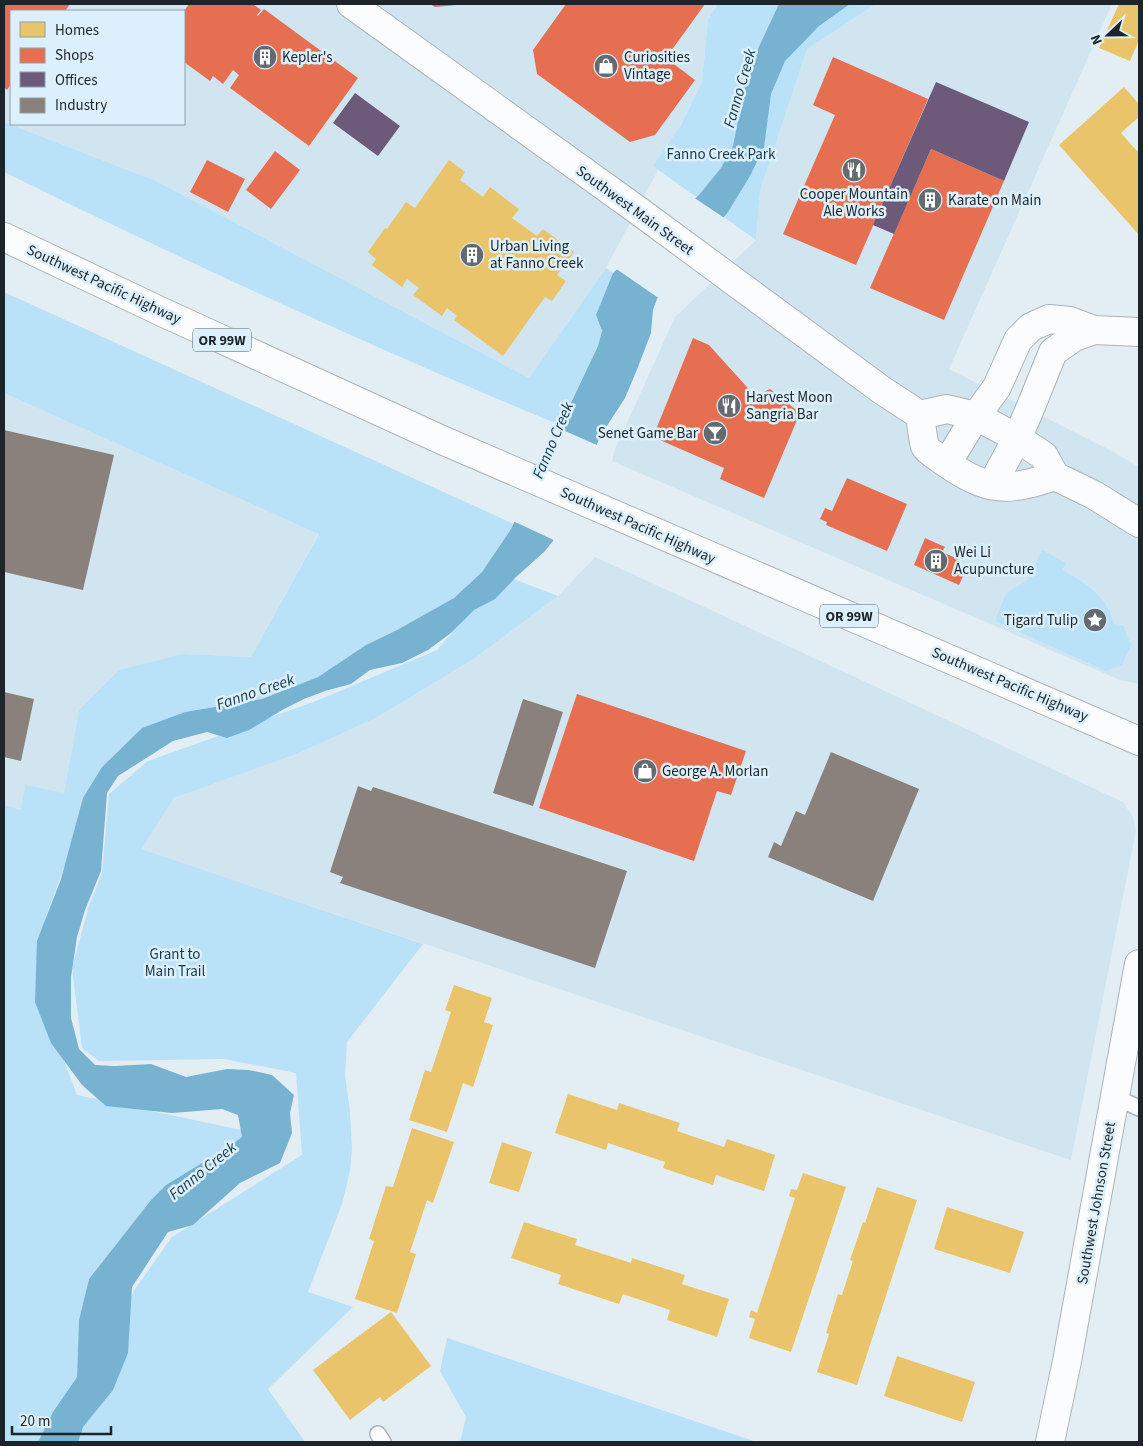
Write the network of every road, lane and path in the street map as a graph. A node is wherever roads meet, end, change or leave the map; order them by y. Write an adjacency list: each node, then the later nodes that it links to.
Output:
1 (351, 4): 5 (main road, Southwest Main Street)
2 (4, 236): 12 (main road, Southwest Pacific Highway / OR 99W)
3 (1094, 330): 4 (main road); 6 (main road); 7 (main road)
4 (1139, 332)
5 (920, 415): 6 (main road); 8 (main road)
6 (976, 416): 7 (main road); 8 (main road)
7 (1017, 438): 9 (main road); 10 (main road)
8 (948, 464): 10 (main road)
9 (1054, 476): 10 (main road); 11 (main road)
10 (992, 485)
11 (1139, 523)
12 (1139, 741)
13 (1139, 964): 14 (main road, Southwest Johnson Street)
14 (1127, 1103): 15 (main road, Southwest Johnson Street)
15 (1050, 1442)

